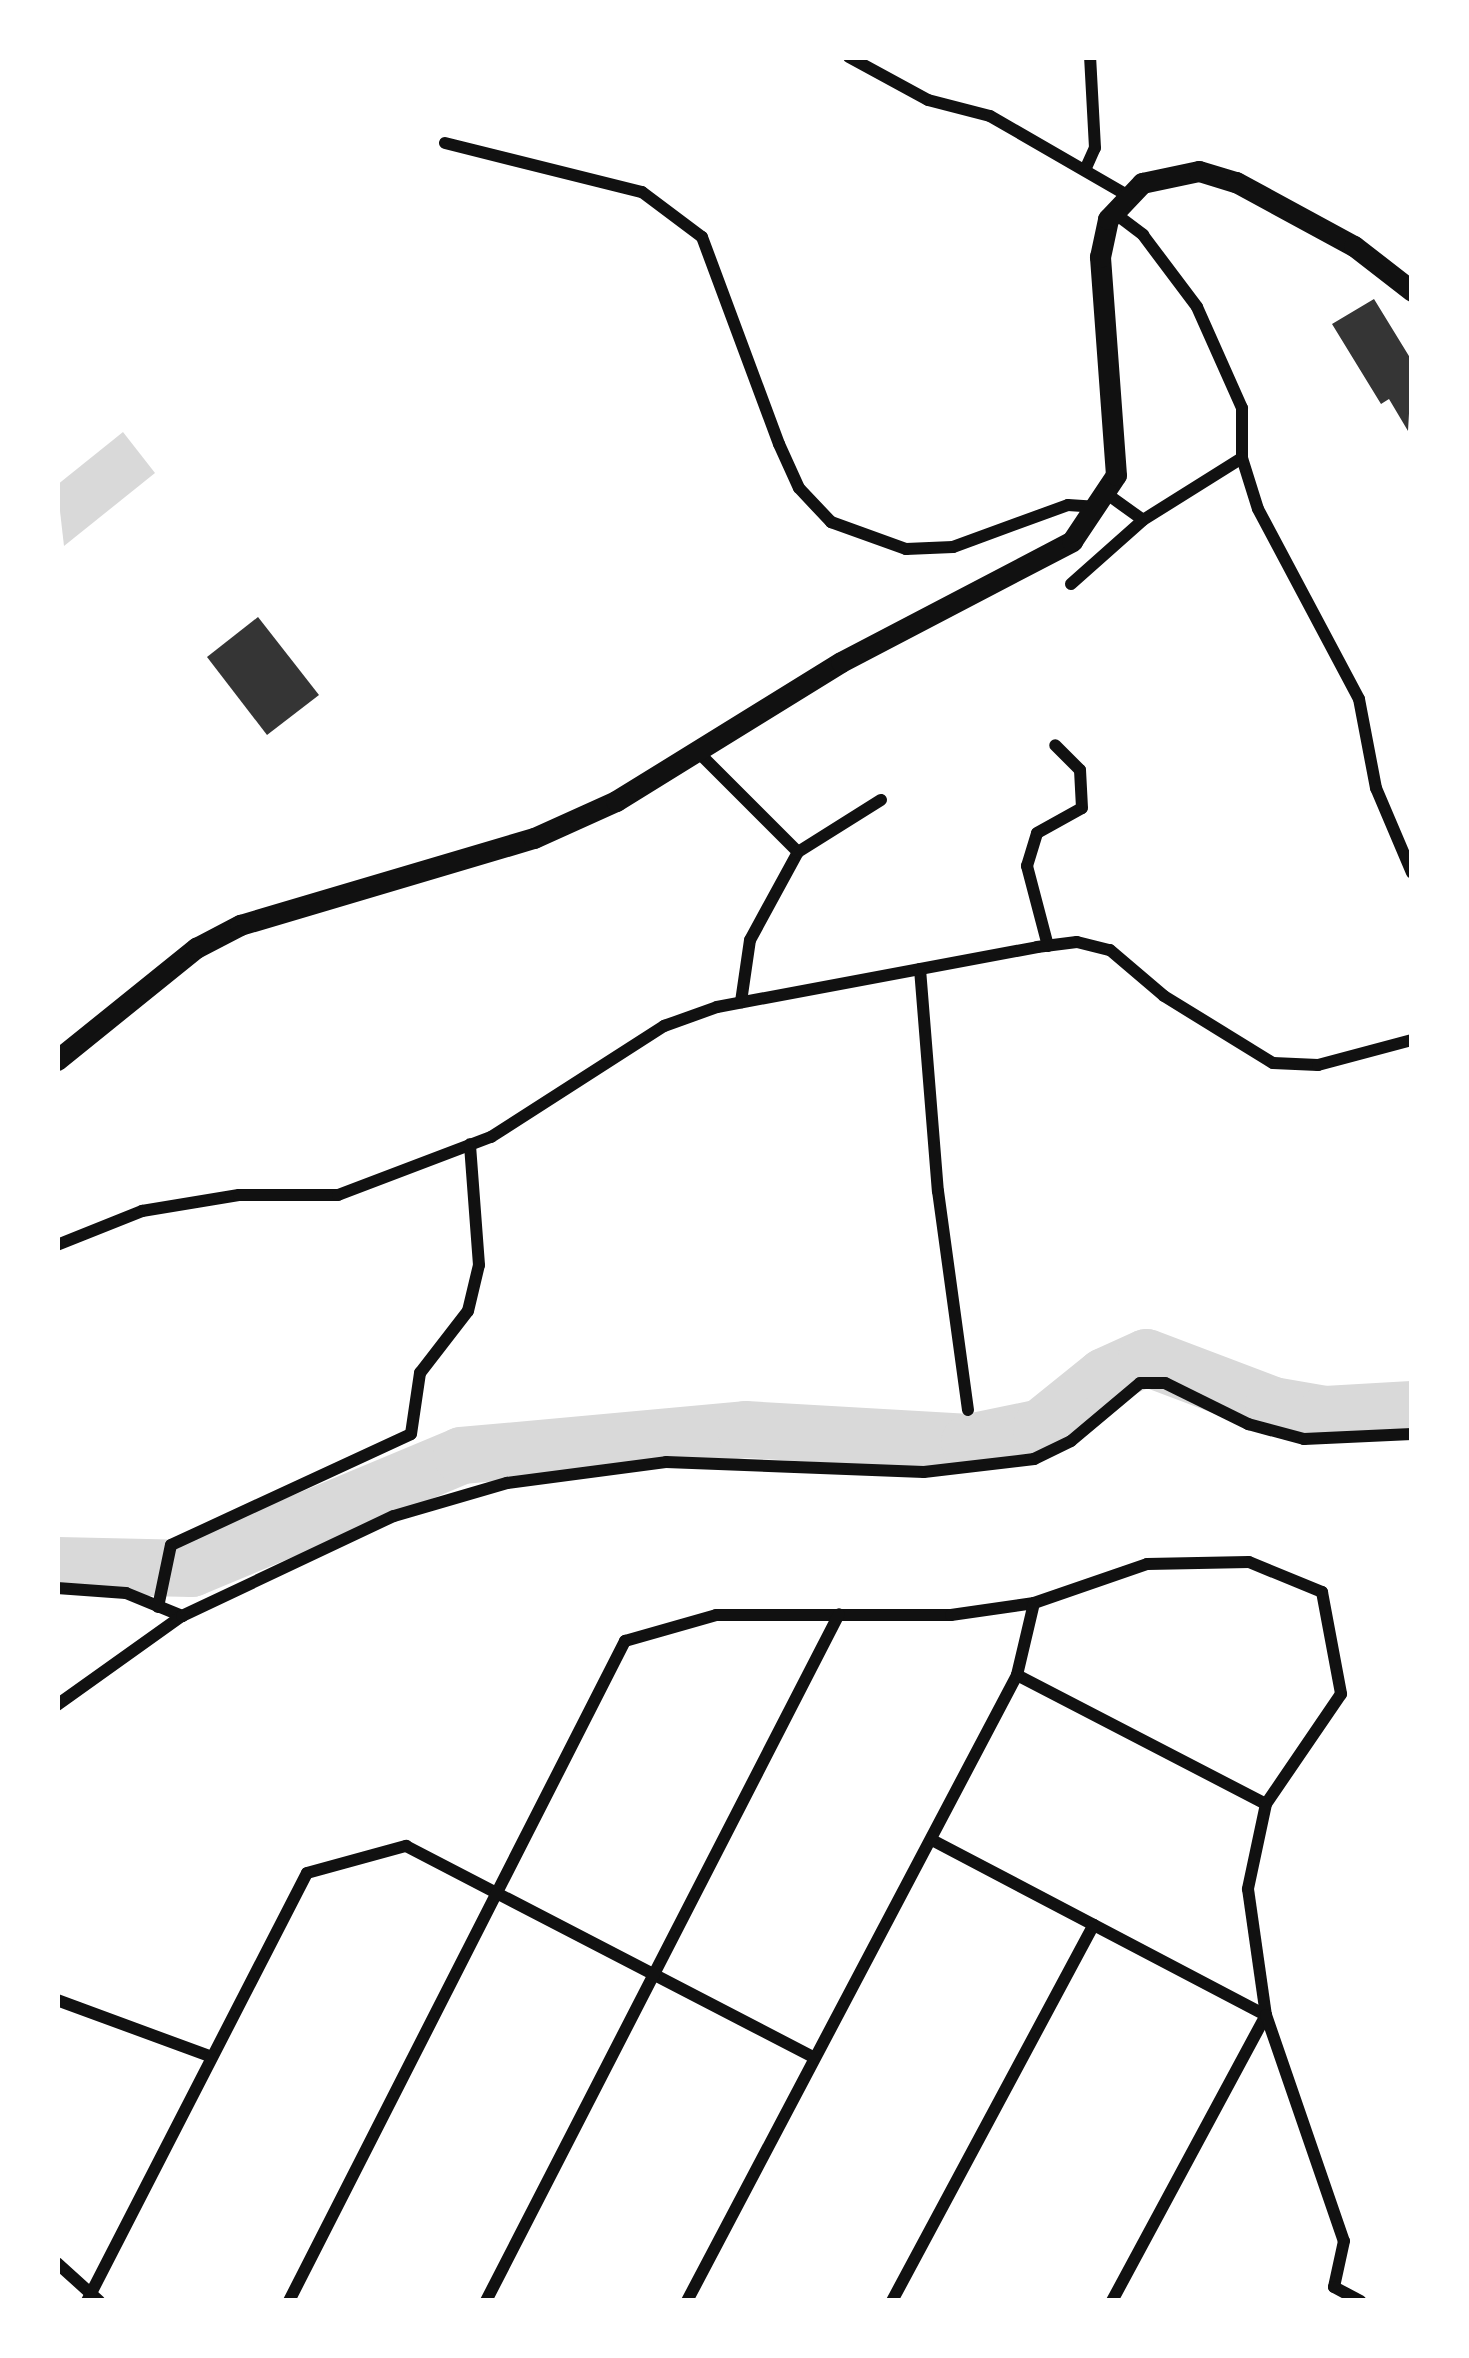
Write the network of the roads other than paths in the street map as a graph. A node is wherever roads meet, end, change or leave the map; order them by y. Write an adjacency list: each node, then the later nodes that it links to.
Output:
1 (849, 57): 4 (street)
2 (1090, 57): 4 (street)
3 (446, 143): 8 (street)
4 (1085, 170): 5 (street)
5 (1120, 204): 6 (street); 7 (street); 8 (street)
6 (1412, 291)
7 (1242, 458): 9 (street); 15 (street)
8 (1105, 500): 9 (street); 12 (street)
9 (1143, 520): 10 (street)
10 (1071, 584)
11 (1055, 745): 16 (street)
12 (699, 753): 14 (street); 20 (street)
13 (881, 800): 14 (street)
14 (798, 852): 18 (street)
15 (1412, 873)
16 (1048, 946): 17 (street); 19 (street)
17 (920, 969): 18 (street); 23 (street)
18 (741, 1002): 21 (street)
19 (1412, 1040)
20 (57, 1060)
21 (470, 1144): 22 (street); 27 (street)
22 (57, 1246)
23 (968, 1411)
24 (1412, 1434): 29 (street)
25 (57, 1588): 27 (street)
26 (1034, 1603): 28 (street); 30 (street); 32 (street)
27 (158, 1607): 29 (street)
28 (839, 1614): 34 (street); 36 (street)
29 (182, 1616): 31 (street)
30 (1017, 1675): 32 (street); 33 (street)
31 (57, 1705)
32 (1266, 1804): 38 (street)
33 (932, 1840): 35 (street); 40 (street)
34 (497, 1893): 36 (street); 39 (street); 44 (street)
35 (1094, 1925): 38 (street); 47 (street)
36 (655, 1977): 40 (street); 45 (street)
37 (57, 2000): 39 (street)
38 (1266, 2015): 42 (street); 48 (street)
39 (208, 2056): 43 (street)
40 (813, 2057): 46 (street)
41 (57, 2263): 43 (street)
42 (1334, 2287): 49 (street); 50 (street)
43 (93, 2298)
44 (289, 2301)
45 (486, 2301)
46 (687, 2301)
47 (892, 2301)
48 (1112, 2301)
49 (1327, 2301)
50 (1360, 2301)

